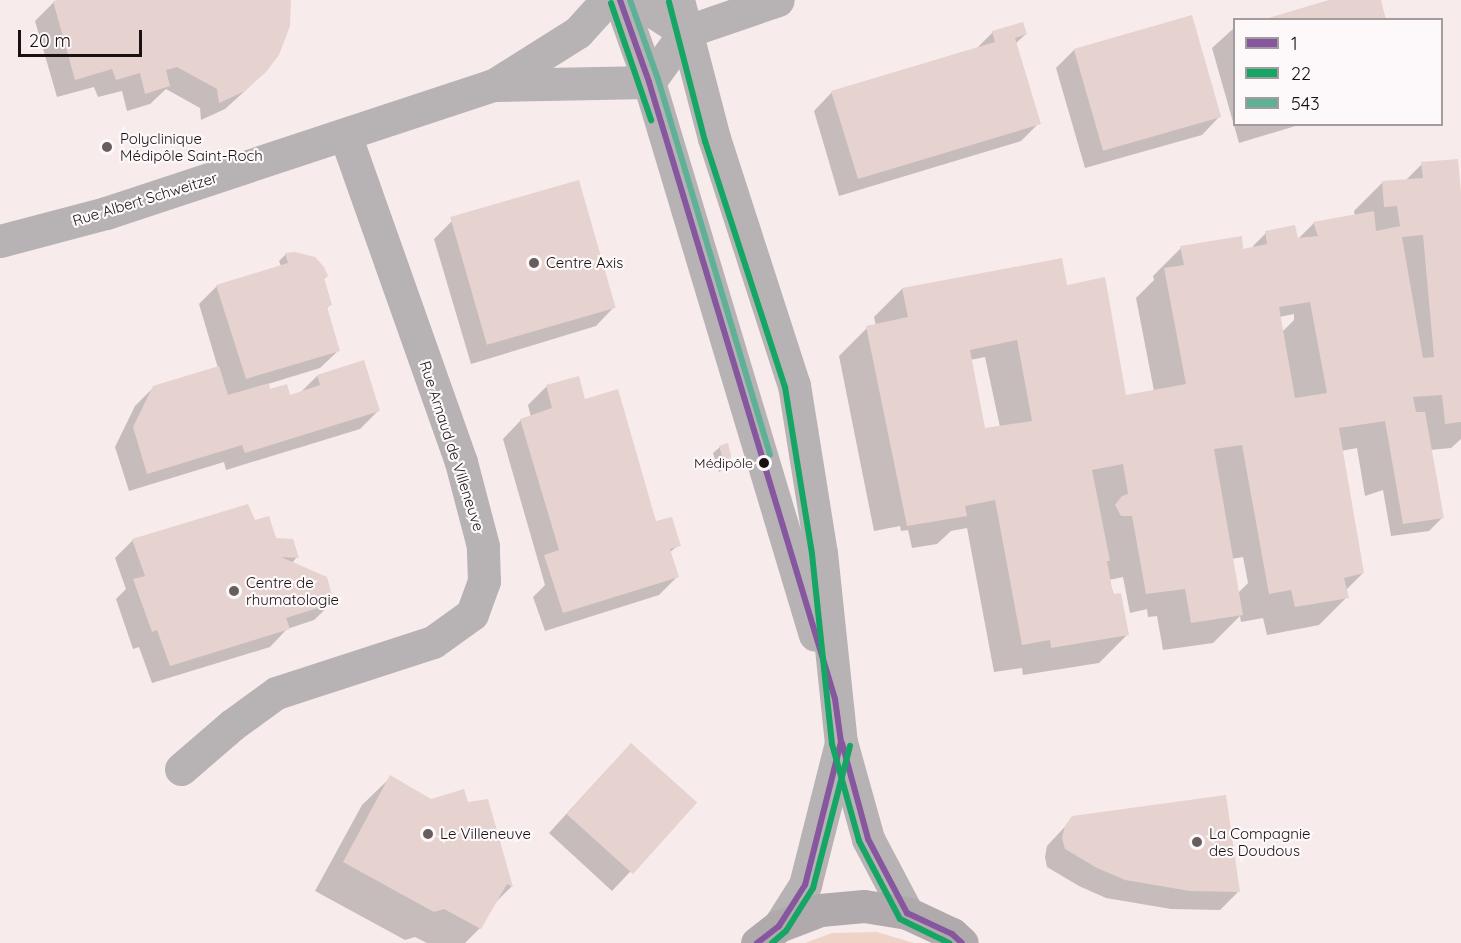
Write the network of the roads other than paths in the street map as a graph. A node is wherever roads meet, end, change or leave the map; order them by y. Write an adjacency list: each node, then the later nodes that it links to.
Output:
1 (608, 0): 8 (street, Rue Albert Schweitzer)
2 (620, 0): 7 (street)
3 (635, 0): 6 (street)
4 (678, 0): 6 (street)
5 (778, 0): 6 (street)
6 (685, 32): 7 (street); 11 (street)
7 (650, 82): 8 (street, Rue Albert Schweitzer); 11 (street)
8 (494, 85): 9 (street, Rue Albert Schweitzer)
9 (345, 135): 10 (street, Rue Albert Schweitzer); 13 (street, Rue Arnaud de Villeneuve)
10 (0, 241)
11 (835, 699): 12 (street)
12 (841, 742): 14 (street); 15 (street)
13 (181, 769)
14 (907, 913): 15 (main road); 16 (main road)
15 (768, 934)
16 (962, 943)

